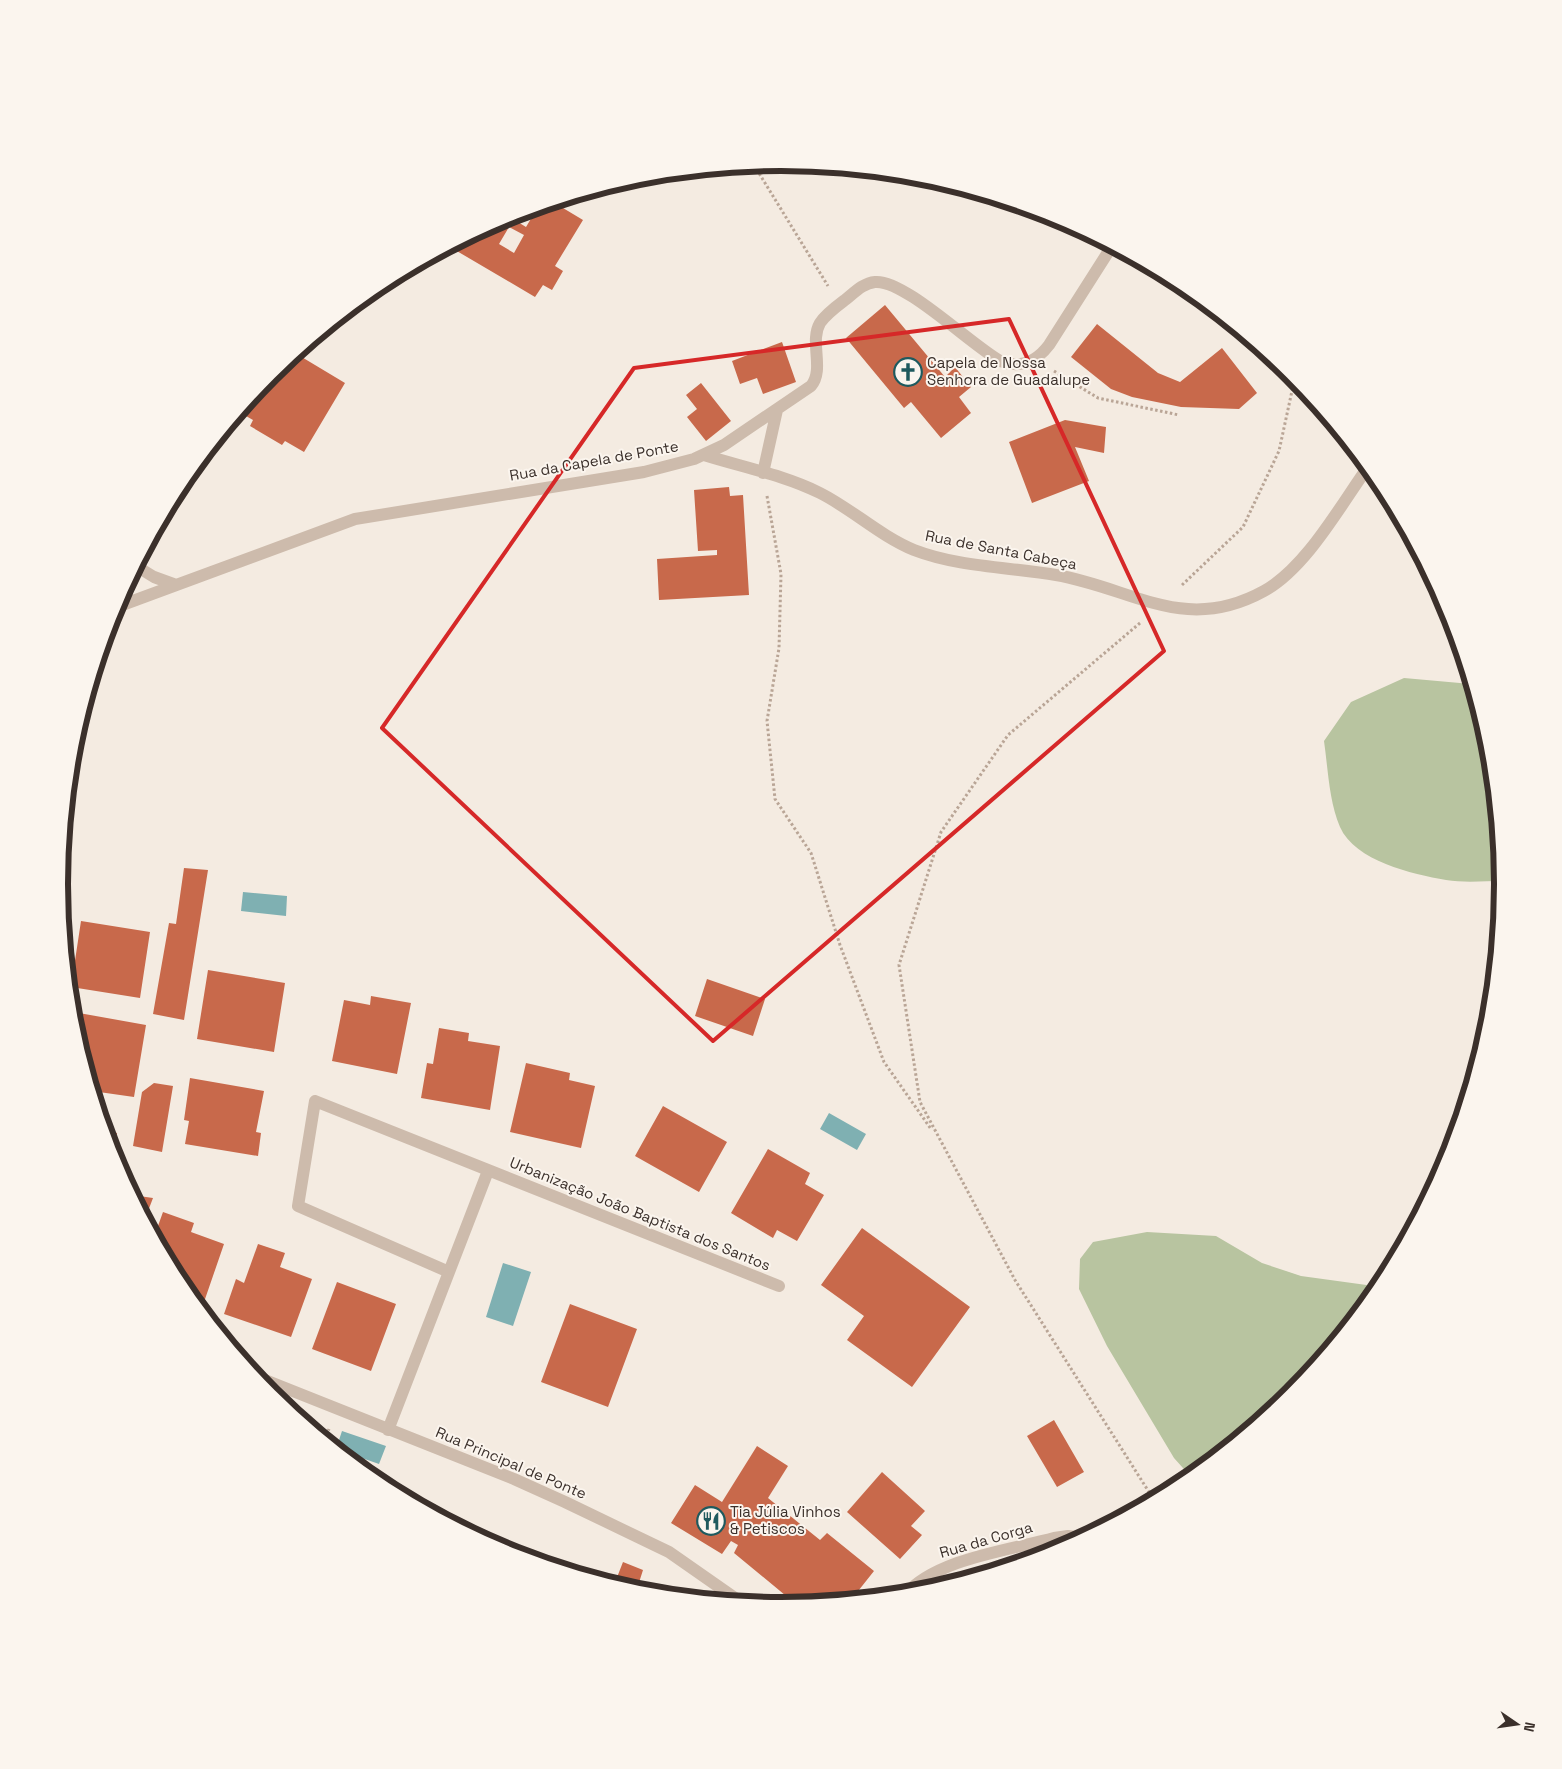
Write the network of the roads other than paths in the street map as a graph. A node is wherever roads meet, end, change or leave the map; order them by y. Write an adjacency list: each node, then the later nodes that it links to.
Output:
1 (1109, 251): 2 (street, Rua da Capela de Ponte)
2 (777, 410): 3 (street, Rua da Capela de Ponte); 4 (street)
3 (704, 455): 4 (street, Rua de Santa Cabeça); 7 (street, Rua da Capela de Ponte)
4 (763, 473): 5 (street, Rua de Santa Cabeça)
5 (1364, 473)
6 (141, 569): 7 (street)
7 (176, 585): 8 (street, Rua da Capela de Ponte)
8 (125, 604)
9 (488, 1171): 10 (street, Urbanização João Baptista dos Santos); 10 (street, Urbanização João Baptista dos Santos); 11 (street, Urbanização João Baptista dos Santos)
10 (449, 1272): 13 (street, Urbanização João Baptista dos Santos)
11 (779, 1286)
12 (270, 1382): 13 (street, Rua Principal de Ponte)
13 (388, 1430): 16 (street, Rua Principal de Ponte)
14 (1067, 1538): 15 (street, Rua da Corga)
15 (916, 1585)
16 (732, 1596)

